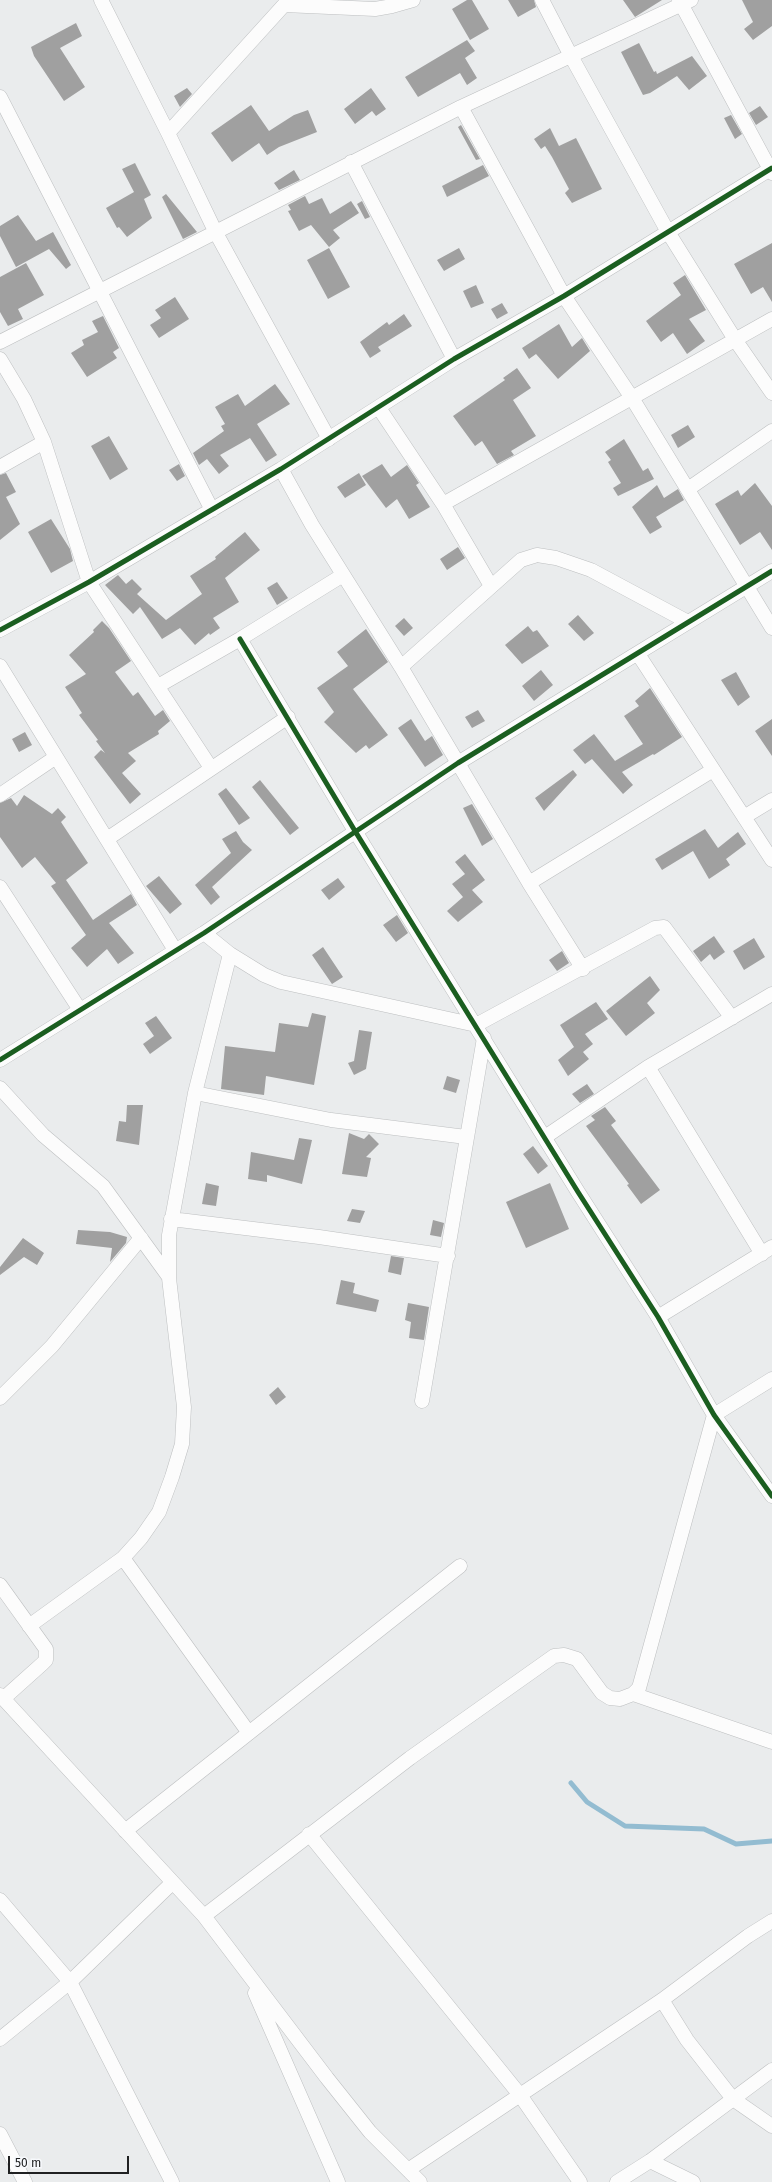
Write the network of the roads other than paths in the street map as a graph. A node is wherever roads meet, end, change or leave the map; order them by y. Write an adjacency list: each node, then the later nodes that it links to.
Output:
1 (101, 0): 9 (street)
2 (414, 0): 4 (street)
3 (542, 0): 6 (street)
4 (283, 2): 9 (street)
5 (684, 2): 6 (street); 11 (street)
6 (571, 56): 8 (street); 12 (street)
7 (0, 97): 14 (street)
8 (460, 107): 10 (street); 15 (street)
9 (168, 133): 13 (street)
10 (350, 162): 13 (street); 20 (street)
11 (771, 170): 12 (street)
12 (668, 232): 15 (street); 17 (street)
13 (216, 233): 14 (street); 25 (street)
14 (99, 291): 18 (street); 31 (street)
15 (564, 296): 20 (street); 22 (street)
16 (772, 319): 17 (street)
17 (736, 341): 21 (street); 22 (street)
18 (0, 342)
19 (0, 359): 26 (street)
20 (454, 359): 23 (street)
21 (772, 393)
22 (632, 398): 29 (street); 30 (street)
23 (379, 408): 25 (street); 30 (street)
24 (772, 431): 29 (street)
25 (329, 439): 28 (street)
26 (44, 442): 27 (street); 34 (street)
27 (0, 467)
28 (282, 469): 31 (street); 33 (street)
29 (688, 489): 36 (street)
30 (443, 504): 35 (street)
31 (212, 510): 34 (street)
32 (772, 571): 36 (street)
33 (343, 575): 40 (street); 43 (street)
34 (89, 582): 39 (street); 44 (street)
35 (491, 586): 37 (street); 43 (street)
36 (746, 586): 37 (street); 38 (street)
37 (688, 622): 41 (street)
38 (772, 628)
39 (0, 630)
40 (240, 640): 44 (street); 45 (street)
41 (638, 654): 47 (street); 49 (street)
42 (0, 666): 46 (street)
43 (401, 667): 47 (street)
44 (158, 686): 48 (street)
45 (288, 717): 48 (street); 53 (street)
46 (56, 757): 50 (street); 54 (street)
47 (458, 763): 53 (street); 56 (street)
48 (211, 768): 54 (street)
49 (713, 770): 52 (street); 56 (street)
50 (0, 795)
51 (772, 800): 52 (street)
52 (744, 817): 55 (street)
53 (355, 831): 58 (street); 65 (street)
54 (107, 839): 59 (street)
55 (772, 860)
56 (529, 883): 61 (street)
57 (0, 887): 63 (street)
58 (204, 933): 59 (street); 60 (street)
59 (175, 950): 63 (street)
60 (230, 954): 65 (street); 70 (street)
61 (583, 969): 64 (street); 65 (street)
62 (772, 994): 64 (street)
63 (80, 1010): 67 (street)
64 (732, 1018): 68 (street)
65 (476, 1025): 66 (street)
66 (484, 1038): 71 (street); 72 (street)
67 (0, 1060)
68 (648, 1067): 72 (street); 75 (street)
69 (0, 1088): 74 (street)
70 (195, 1093): 71 (street); 73 (street)
71 (466, 1137): 76 (street)
72 (545, 1137): 78 (street)
73 (171, 1219): 76 (street); 77 (street)
74 (141, 1238): 77 (street); 80 (street)
75 (767, 1250): 78 (street)
76 (448, 1256): 81 (street)
77 (169, 1278): 84 (street)
78 (658, 1316): 82 (street)
79 (772, 1379): 82 (street)
80 (1, 1395)
81 (422, 1401)
82 (714, 1415): 83 (street); 88 (street)
83 (772, 1496)
84 (123, 1558): 87 (street); 90 (street)
85 (460, 1566): 90 (street)
86 (0, 1585): 87 (street)
87 (29, 1626): 89 (street)
88 (633, 1694): 91 (street); 93 (street)
89 (2, 1697): 92 (street)
90 (249, 1733): 92 (street)
91 (772, 1742)
92 (125, 1832): 94 (street)
93 (309, 1834): 96 (street); 103 (street)
94 (172, 1883): 96 (street); 99 (street)
95 (0, 1900): 99 (street)
96 (204, 1916): 98 (street)
97 (772, 1921): 100 (street)
98 (246, 1972): 108 (street); 111 (street)
99 (70, 1982): 101 (street); 110 (street)
100 (662, 2000): 103 (street); 104 (street)
101 (0, 2039)
102 (772, 2070): 104 (street)
103 (520, 2094): 108 (street); 113 (street)
104 (733, 2098): 105 (street); 107 (street)
105 (772, 2126)
106 (0, 2134): 109 (street)
107 (650, 2162): 114 (street); 115 (street)
108 (408, 2170): 112 (street)
109 (25, 2182)
110 (172, 2182)
111 (338, 2182)
112 (420, 2182)
113 (580, 2182)
114 (617, 2182)
115 (693, 2182)

